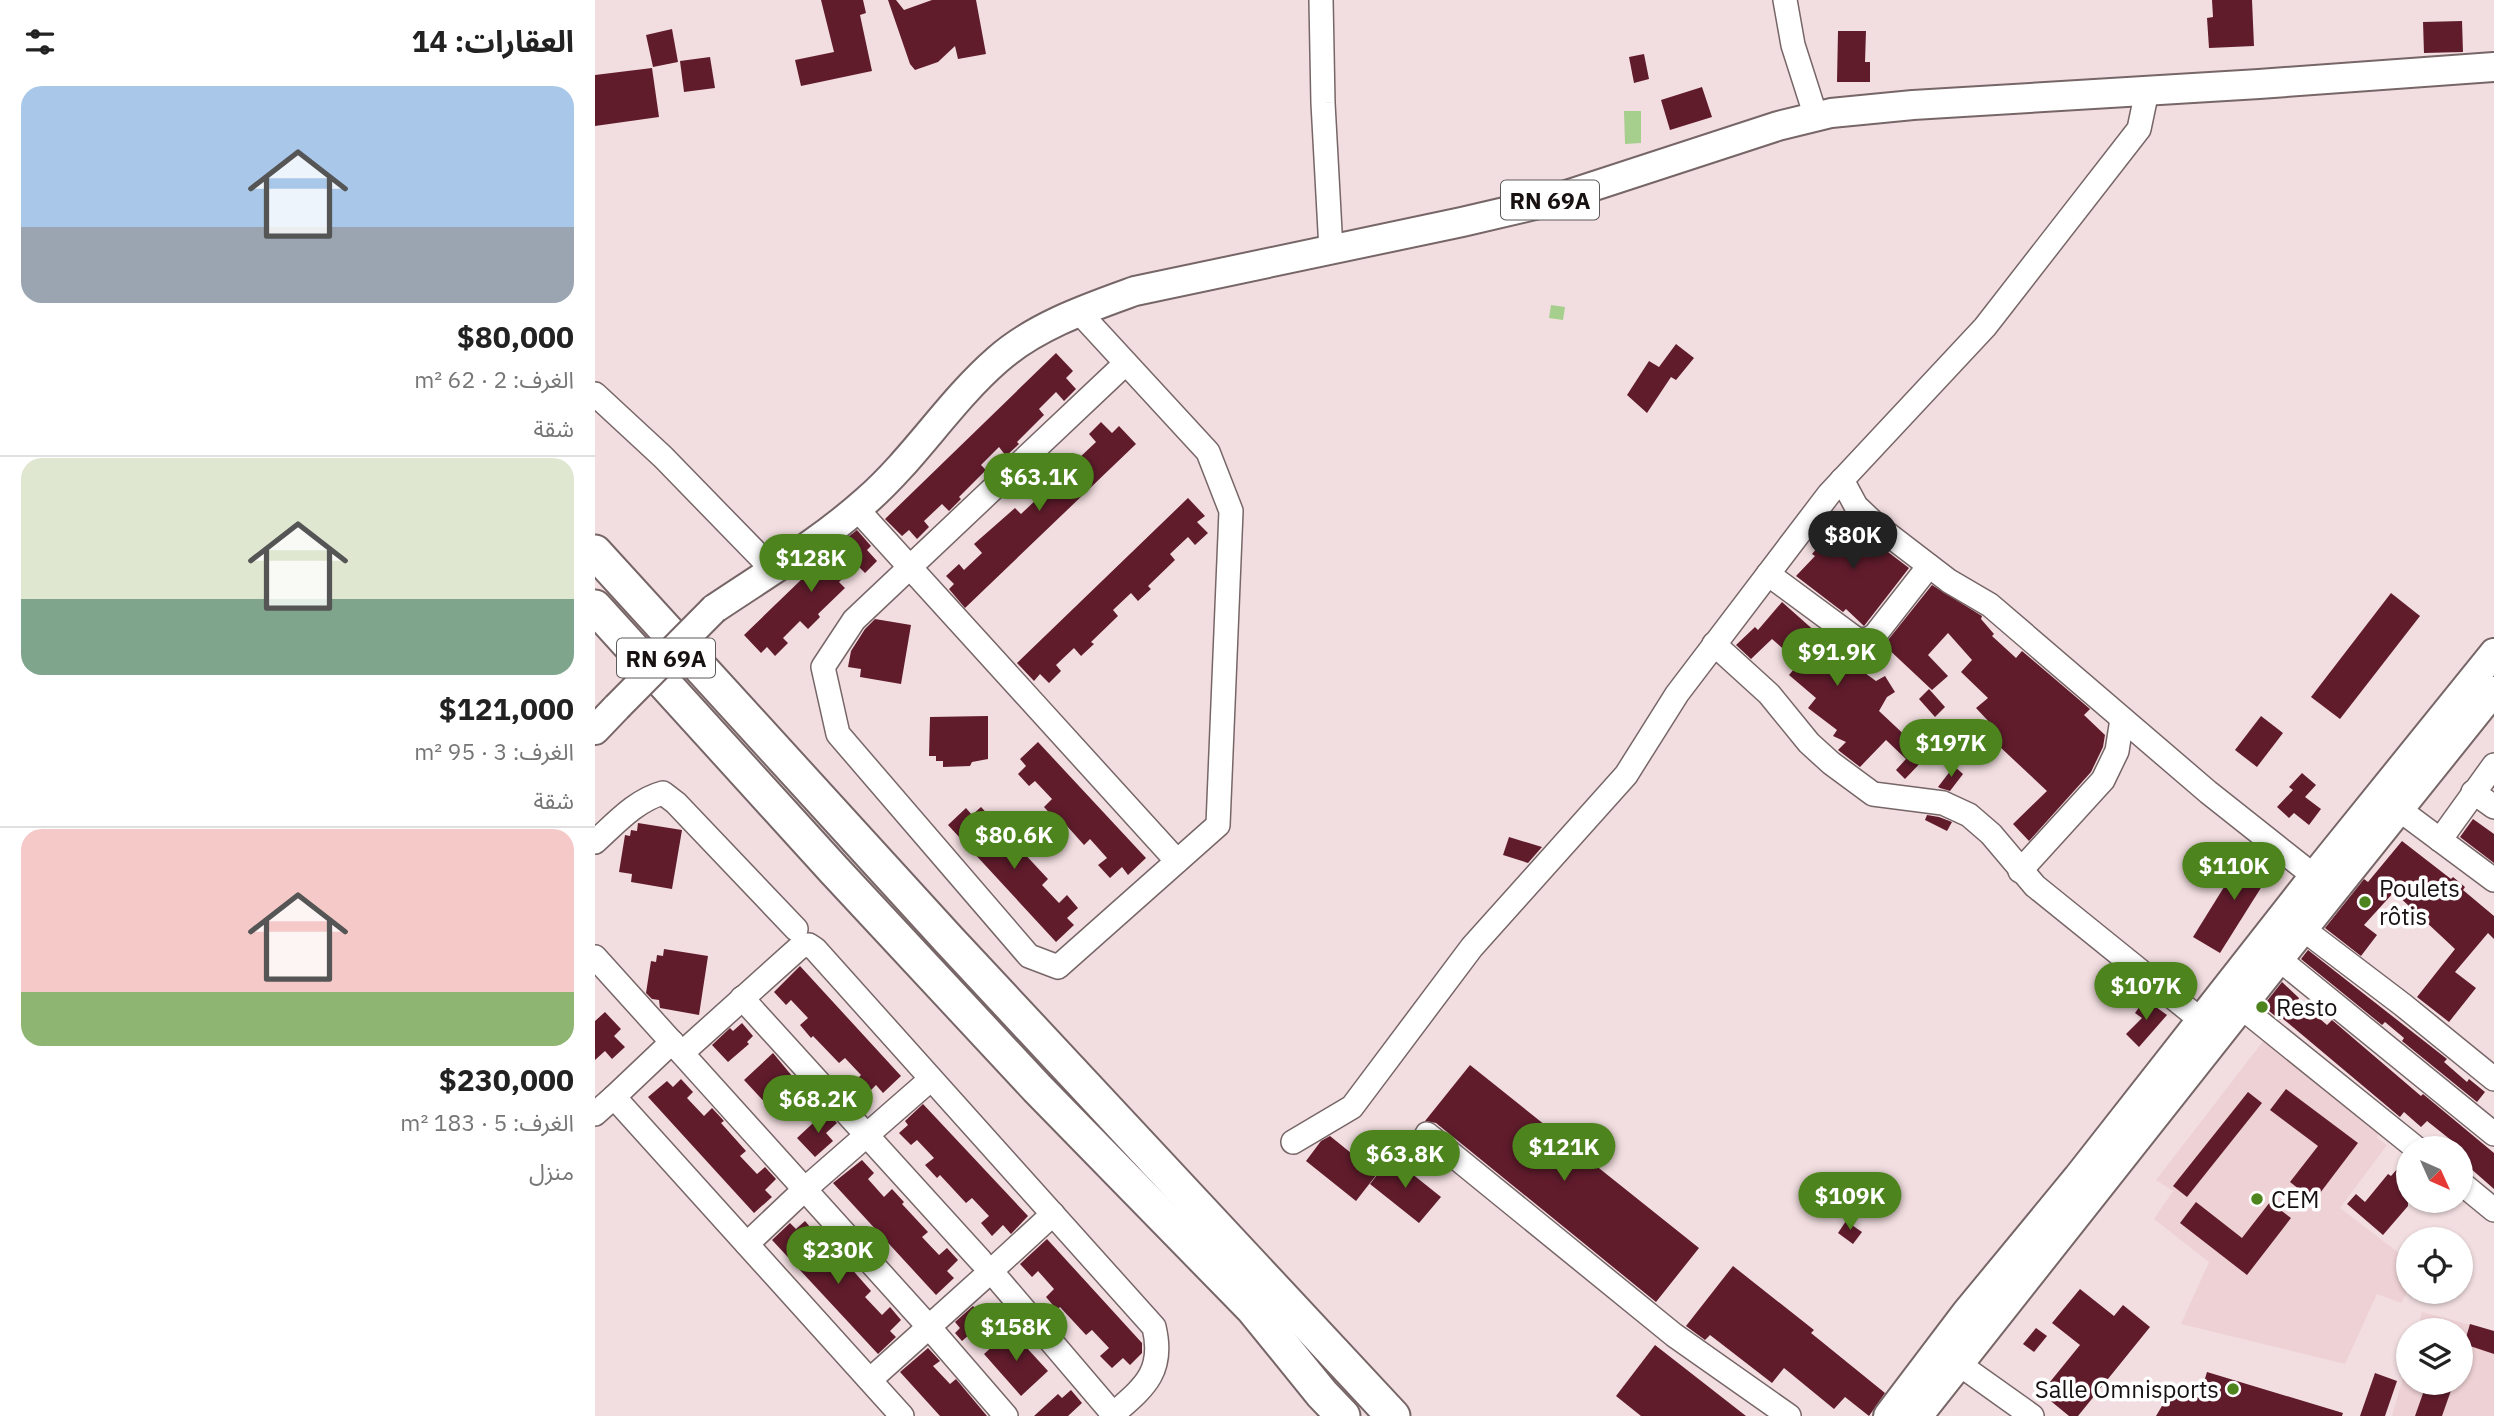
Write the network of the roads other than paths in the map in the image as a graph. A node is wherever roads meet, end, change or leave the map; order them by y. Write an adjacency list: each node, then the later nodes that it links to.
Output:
1 (1321, 0): 6 (street)
2 (1785, 0): 5 (street)
3 (2494, 67): 4 (main road, RN 69A)
4 (2147, 91): 5 (main road, RN 69A); 10 (street)
5 (1816, 117): 6 (main road, RN 69A)
6 (1331, 250): 7 (main road, RN 69A)
7 (1079, 313): 8 (street); 11 (main road, RN 69A)
8 (1126, 363): 14 (street); 29 (street)
9 (595, 394): 15 (street)
10 (1842, 480): 13 (street); 16 (street)
11 (856, 508): 14 (street); 15 (main road, RN 69A)
12 (595, 552): 63 (highway)
13 (1929, 566): 16 (street); 21 (street)
14 (910, 567): 29 (street); 29 (street)
15 (773, 570): 22 (main road, RN 69A, bridge)
16 (1767, 574): 18 (street)
17 (595, 607): 62 (highway)
18 (1714, 644): 30 (street); 49 (street)
19 (2494, 653): 31 (main road)
20 (2494, 691): 26 (main road)
21 (2122, 719): 30 (street); 31 (street)
22 (595, 730)
23 (2494, 765): 24 (street)
24 (2473, 792): 25 (street); 27 (street)
25 (2494, 807)
26 (2400, 810): 27 (street); 34 (main road)
27 (2440, 840): 32 (street)
28 (595, 842): 33 (street)
29 (1177, 861)
30 (2020, 871): 39 (street)
31 (2314, 876): 39 (main road)
32 (2494, 880)
33 (796, 929)
34 (2303, 929): 35 (main road); 42 (street)
35 (2279, 959): 38 (main road); 46 (street)
36 (599, 968): 40 (street)
37 (742, 998): 40 (street); 41 (street); 47 (street)
38 (2241, 1007): 48 (street); 57 (main road)
39 (2201, 1020): 65 (main road)
40 (677, 1048): 43 (street); 50 (street)
41 (931, 1079): 47 (street); 53 (street)
42 (2494, 1079)
43 (614, 1097): 44 (street); 54 (street)
44 (595, 1114)
45 (1427, 1134): 64 (street)
46 (2494, 1134)
47 (866, 1135): 50 (street); 55 (street)
48 (2401, 1136)
49 (1293, 1142)
50 (805, 1189): 54 (street); 56 (street)
51 (2473, 1193): 52 (street)
52 (2494, 1210)
53 (1053, 1214): 55 (street); 59 (street)
54 (747, 1244): 58 (street)
55 (986, 1266): 56 (street); 59 (street)
56 (929, 1327): 58 (street); 61 (street)
57 (1959, 1364): 66 (main road); 67 (street)
58 (870, 1380): 60 (street)
59 (1112, 1415)
60 (902, 1416)
61 (1006, 1416)
62 (1343, 1416)
63 (1393, 1416)
64 (1789, 1416)
65 (1888, 1416)
66 (1918, 1416)
67 (2032, 1416)

